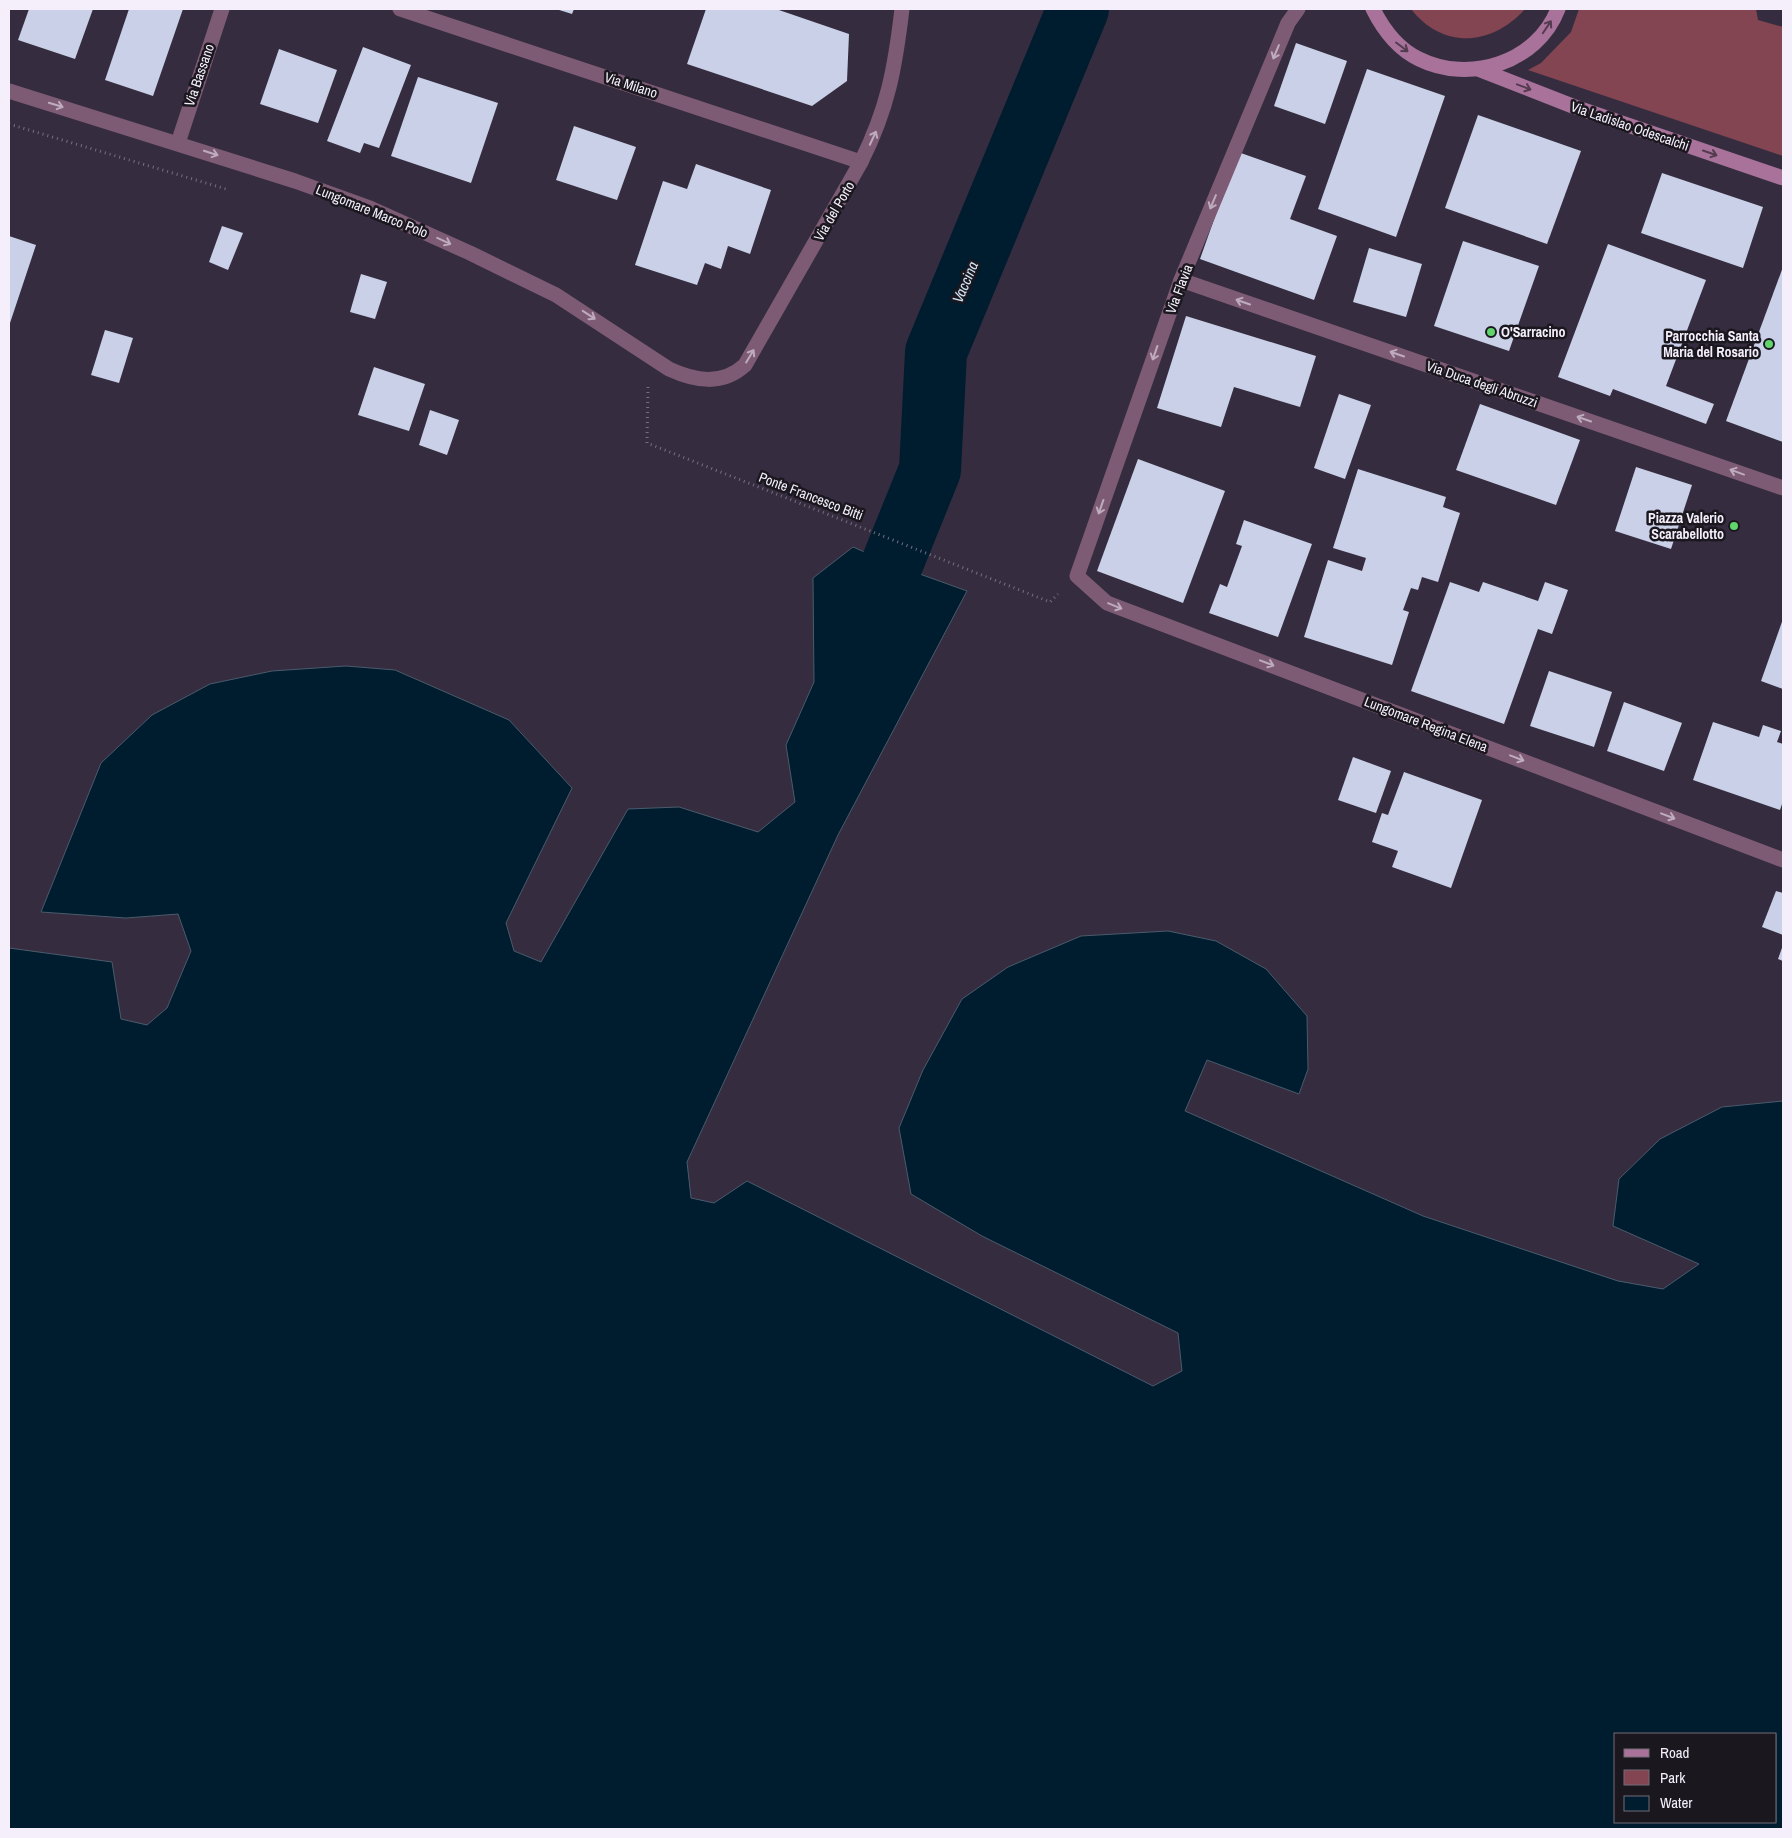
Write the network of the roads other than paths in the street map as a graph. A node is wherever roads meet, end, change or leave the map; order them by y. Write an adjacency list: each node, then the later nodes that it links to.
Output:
1 (222, 9): 9 (street, Via Bassano)
2 (400, 9): 10 (street, Via Milano)
3 (902, 9): 10 (street, Via del Porto, one-way to 3)
4 (1298, 9): 12 (street, Via Flavia, one-way to 12)
5 (1373, 9): 7 (street, one-way to 7)
6 (1558, 9): 7 (street, one-way to 6)
7 (1478, 69): 11 (street, Via Ladislao Odescalchi, one-way to 11)
8 (9, 91): 9 (street, Lungomare Marco Polo, one-way to 9)
9 (178, 143): 13 (street, Lungomare Marco Polo, one-way to 13)
10 (861, 162): 13 (street, Via del Porto, one-way to 10)
11 (1783, 178)
12 (1181, 280): 14 (street, Via Duca degli Abruzzi, one-way to 12); 15 (street, Via Flavia, one-way to 15)
13 (711, 380)
14 (1783, 488)
15 (1077, 576): 16 (street, Lungomare Regina Elena, one-way to 16)
16 (1783, 860)

